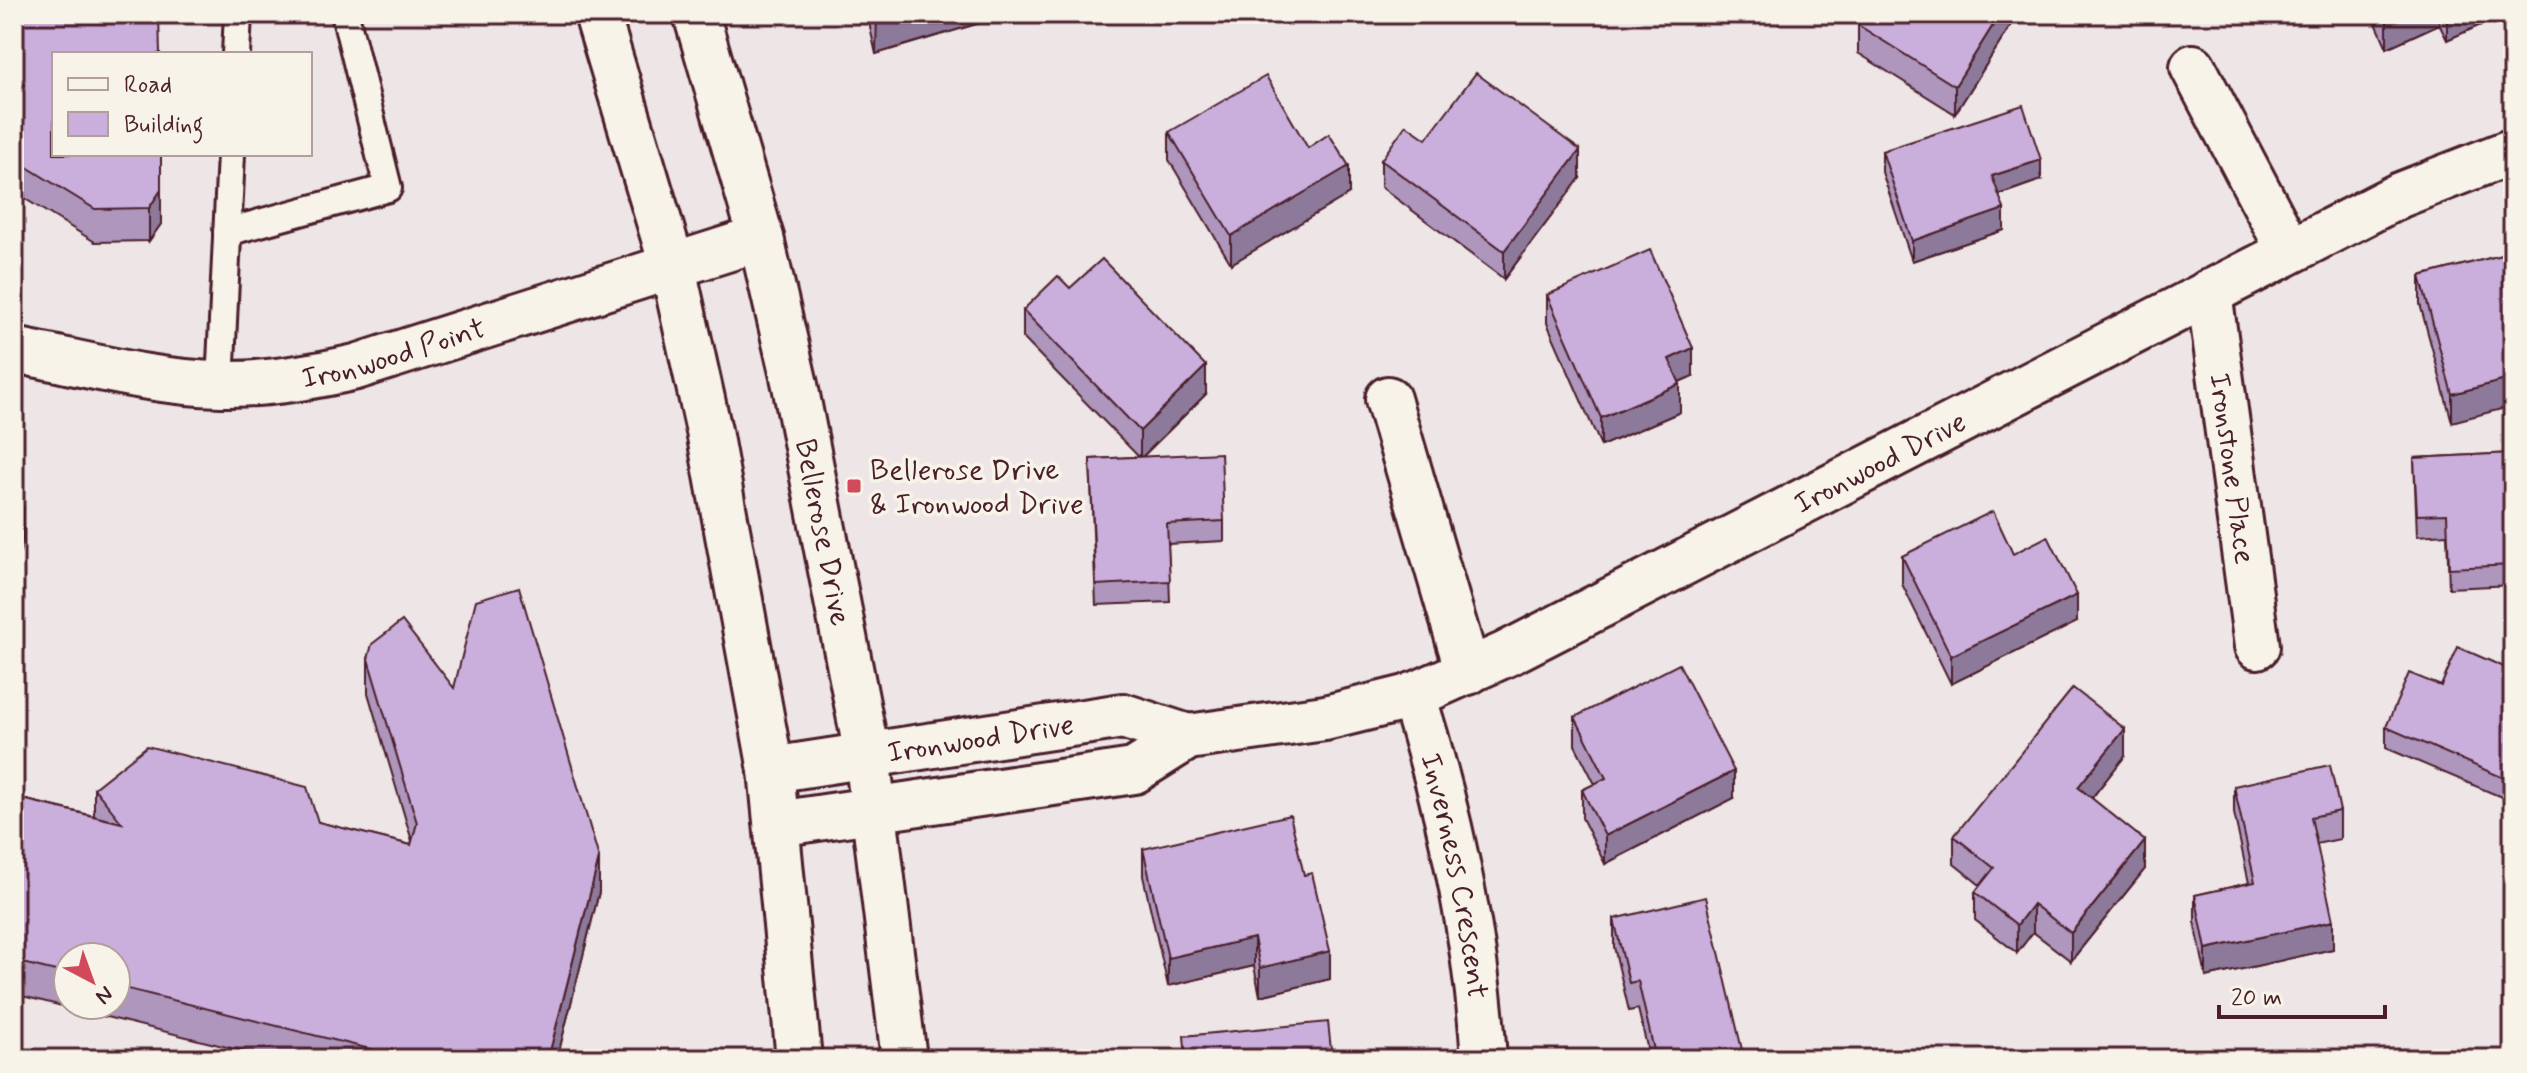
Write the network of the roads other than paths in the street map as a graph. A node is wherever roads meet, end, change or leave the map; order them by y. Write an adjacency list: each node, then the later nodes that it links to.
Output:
1 (238, 14): 5 (lane)
2 (345, 14): 9 (lane)
3 (597, 14): 12 (street)
4 (696, 14): 10 (street, Bellerose Drive)
5 (236, 52)
6 (2193, 67): 11 (street)
7 (2513, 151): 11 (street, Ironwood Drive)
8 (231, 156): 9 (lane)
9 (227, 232): 15 (lane)
10 (761, 238): 12 (street, Ironwood Point); 21 (street, Bellerose Drive)
11 (2289, 250): 13 (street, Ironwood Drive)
12 (673, 268): 15 (street, Ironwood Point); 22 (street)
13 (2209, 292): 17 (street, Ironstone Place); 18 (street, Ironwood Drive)
14 (14, 350): 15 (street, Ironwood Point)
15 (220, 384)
16 (1388, 399): 18 (street)
17 (2257, 646)
18 (1468, 672): 19 (street, Ironwood Drive)
19 (1413, 695): 20 (street, Ironwood Drive); 27 (street, Inverness Crescent)
20 (1188, 737): 21 (street, Ironwood Drive); 23 (street, Ironwood Drive)
21 (867, 755): 22 (street, Ironwood Drive); 23 (street, Bellerose Drive)
22 (771, 770): 24 (street)
23 (875, 811): 24 (street, Ironwood Drive); 26 (street, Bellerose Drive)
24 (777, 824): 25 (street)
25 (799, 1059)
26 (904, 1059)
27 (1484, 1059)

